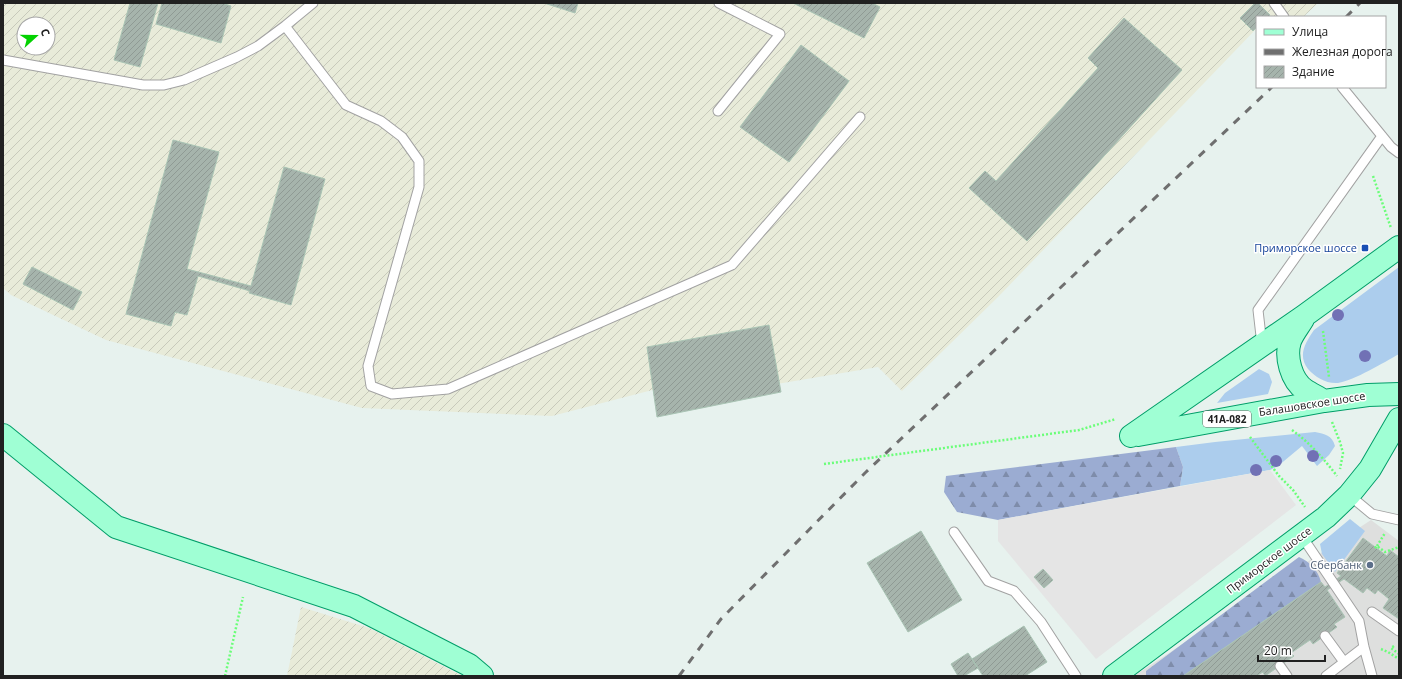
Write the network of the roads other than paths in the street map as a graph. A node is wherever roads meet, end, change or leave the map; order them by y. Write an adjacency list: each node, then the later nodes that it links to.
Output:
1 (312, 3): 5 (lane)
2 (719, 3): 8 (lane)
3 (1274, 3): 4 (lane)
4 (1283, 16)
5 (285, 26): 6 (lane); 9 (lane)
6 (3, 60)
7 (1343, 88): 10 (lane)
8 (718, 111)
9 (860, 117)
10 (1382, 136): 11 (lane); 14 (lane)
11 (1399, 154)
12 (1399, 247): 13 (main road)
13 (1304, 316): 14 (main road); 16 (main road)
14 (1262, 345): 16 (main road, Балашовское шоссе / 41А-082)
15 (1399, 394): 16 (main road, Балашовское шоссе)
16 (1328, 401)
17 (1399, 419): 19 (main road, Приморское шоссе)
18 (3, 435): 29 (main road)
19 (1349, 494): 20 (lane); 21 (main road, Приморское шоссе)
20 (1399, 520)
21 (1309, 530): 26 (lane); 31 (main road, Приморское шоссе)
22 (954, 532): 30 (lane)
23 (1372, 612): 24 (lane)
24 (1399, 631)
25 (1325, 636): 27 (lane)
26 (1364, 647): 27 (lane); 34 (lane)
27 (1344, 662): 33 (lane)
28 (1280, 666): 32 (lane)
29 (482, 676)
30 (1076, 676)
31 (1114, 676)
32 (1287, 676)
33 (1326, 676)
34 (1372, 676)

